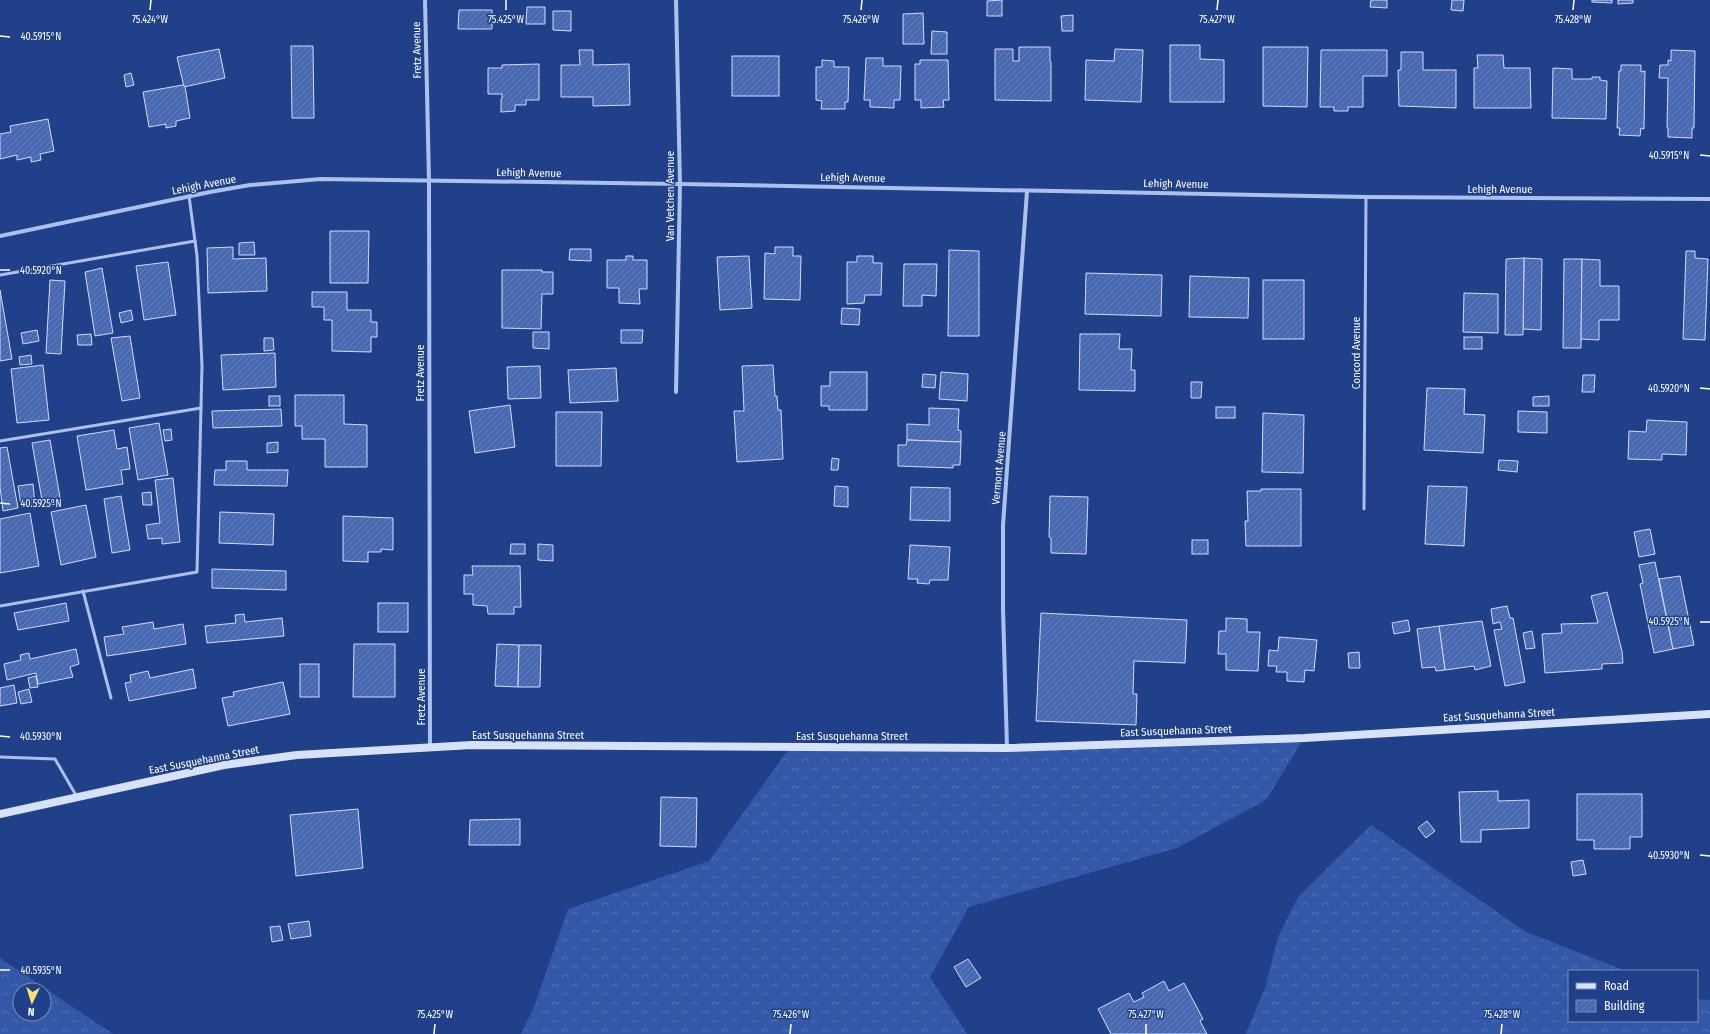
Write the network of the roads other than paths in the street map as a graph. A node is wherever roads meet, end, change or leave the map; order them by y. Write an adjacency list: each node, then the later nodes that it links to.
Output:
1 (424, 0): 3 (street, Fretz Avenue)
2 (676, 0): 4 (street, Van Vetchen Avenue)
3 (429, 181): 4 (street, Lehigh Avenue); 6 (street, Lehigh Avenue); 20 (street, Fretz Avenue)
4 (680, 184): 5 (street, Lehigh Avenue); 12 (street, Van Vetchen Avenue)
5 (1028, 191): 7 (street, Lehigh Avenue); 21 (street, Vermont Avenue)
6 (189, 196): 9 (street, Lehigh Avenue); 10 (lane)
7 (1366, 197): 8 (street, Lehigh Avenue); 15 (lane, Concord Avenue)
8 (1710, 199)
9 (0, 236)
10 (195, 241): 11 (lane); 13 (lane)
11 (0, 275)
12 (676, 392)
13 (201, 408): 14 (lane); 16 (lane)
14 (0, 441)
15 (1364, 509)
16 (82, 591): 17 (lane); 18 (lane)
17 (0, 606)
18 (111, 698)
19 (1710, 714): 21 (main road, East Susquehanna Street)
20 (430, 747): 21 (main road, East Susquehanna Street); 23 (main road, East Susquehanna Street)
21 (1007, 748)
22 (0, 757): 23 (lane)
23 (77, 797): 24 (main road, East Susquehanna Street)
24 (0, 814)

